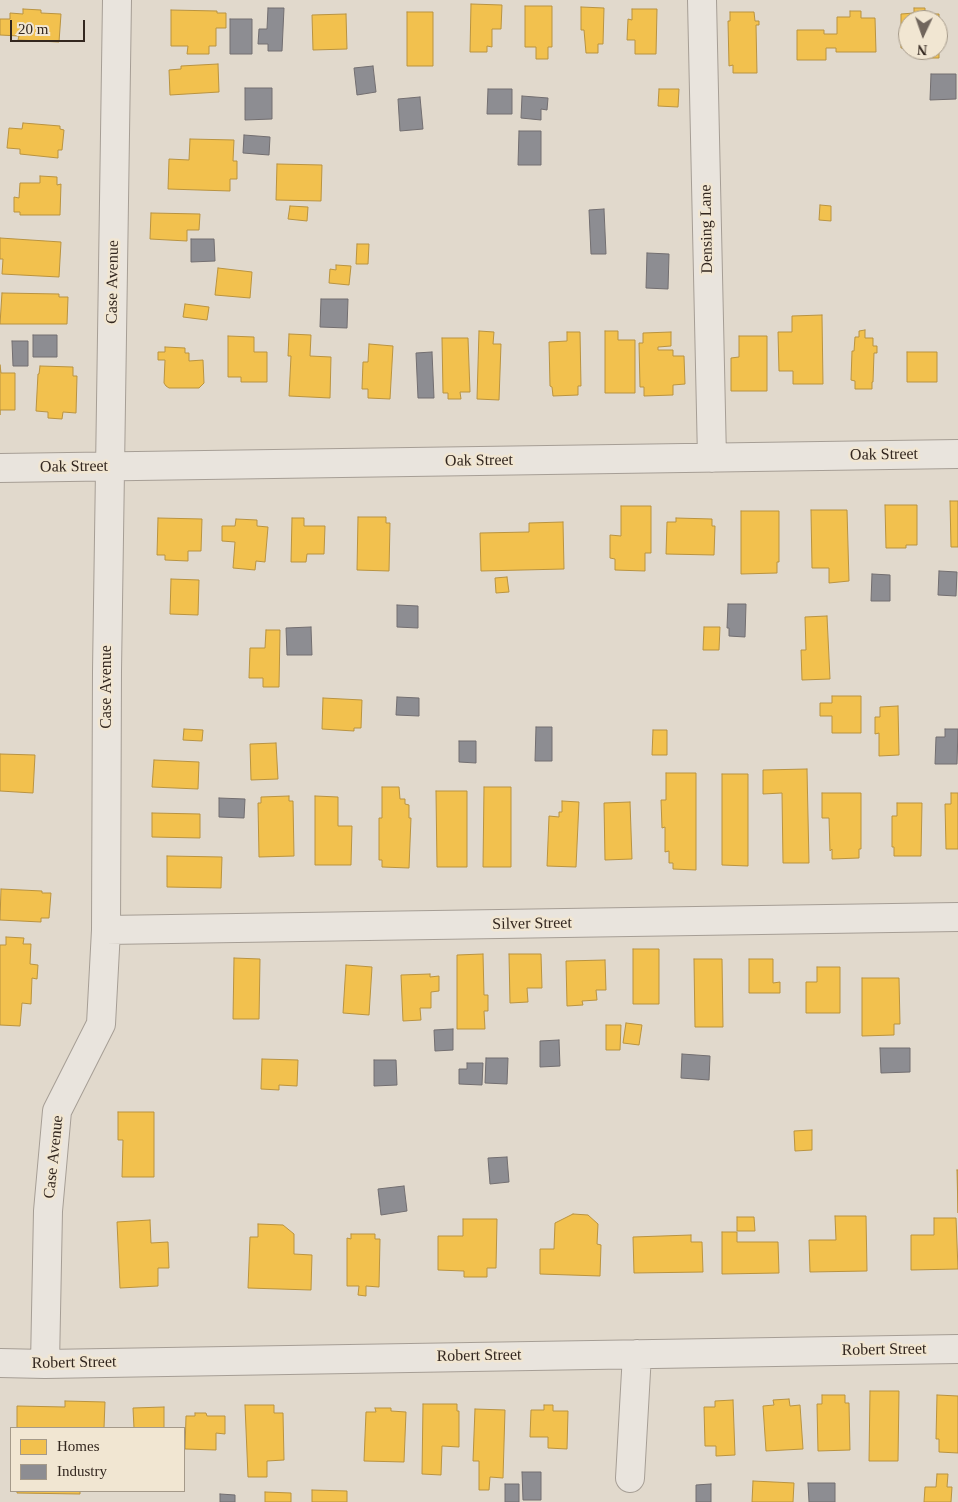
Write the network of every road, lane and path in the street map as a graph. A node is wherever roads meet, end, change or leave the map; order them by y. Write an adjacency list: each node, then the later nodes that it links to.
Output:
1 (117, 0): 5 (street, Case Avenue)
2 (702, 0): 4 (street, Densing Lane)
3 (958, 454): 4 (street, Oak Street)
4 (712, 458): 5 (street, Oak Street)
5 (110, 466): 6 (street, Oak Street); 8 (street, Case Avenue)
6 (0, 468)
7 (958, 917): 8 (street, Silver Street)
8 (106, 930): 12 (street, Case Avenue)
9 (958, 1349): 10 (street, Robert Street)
10 (637, 1354): 12 (street, Robert Street); 13 (street)
11 (0, 1363): 12 (street, Robert Street)
12 (45, 1364)
13 (630, 1478)

